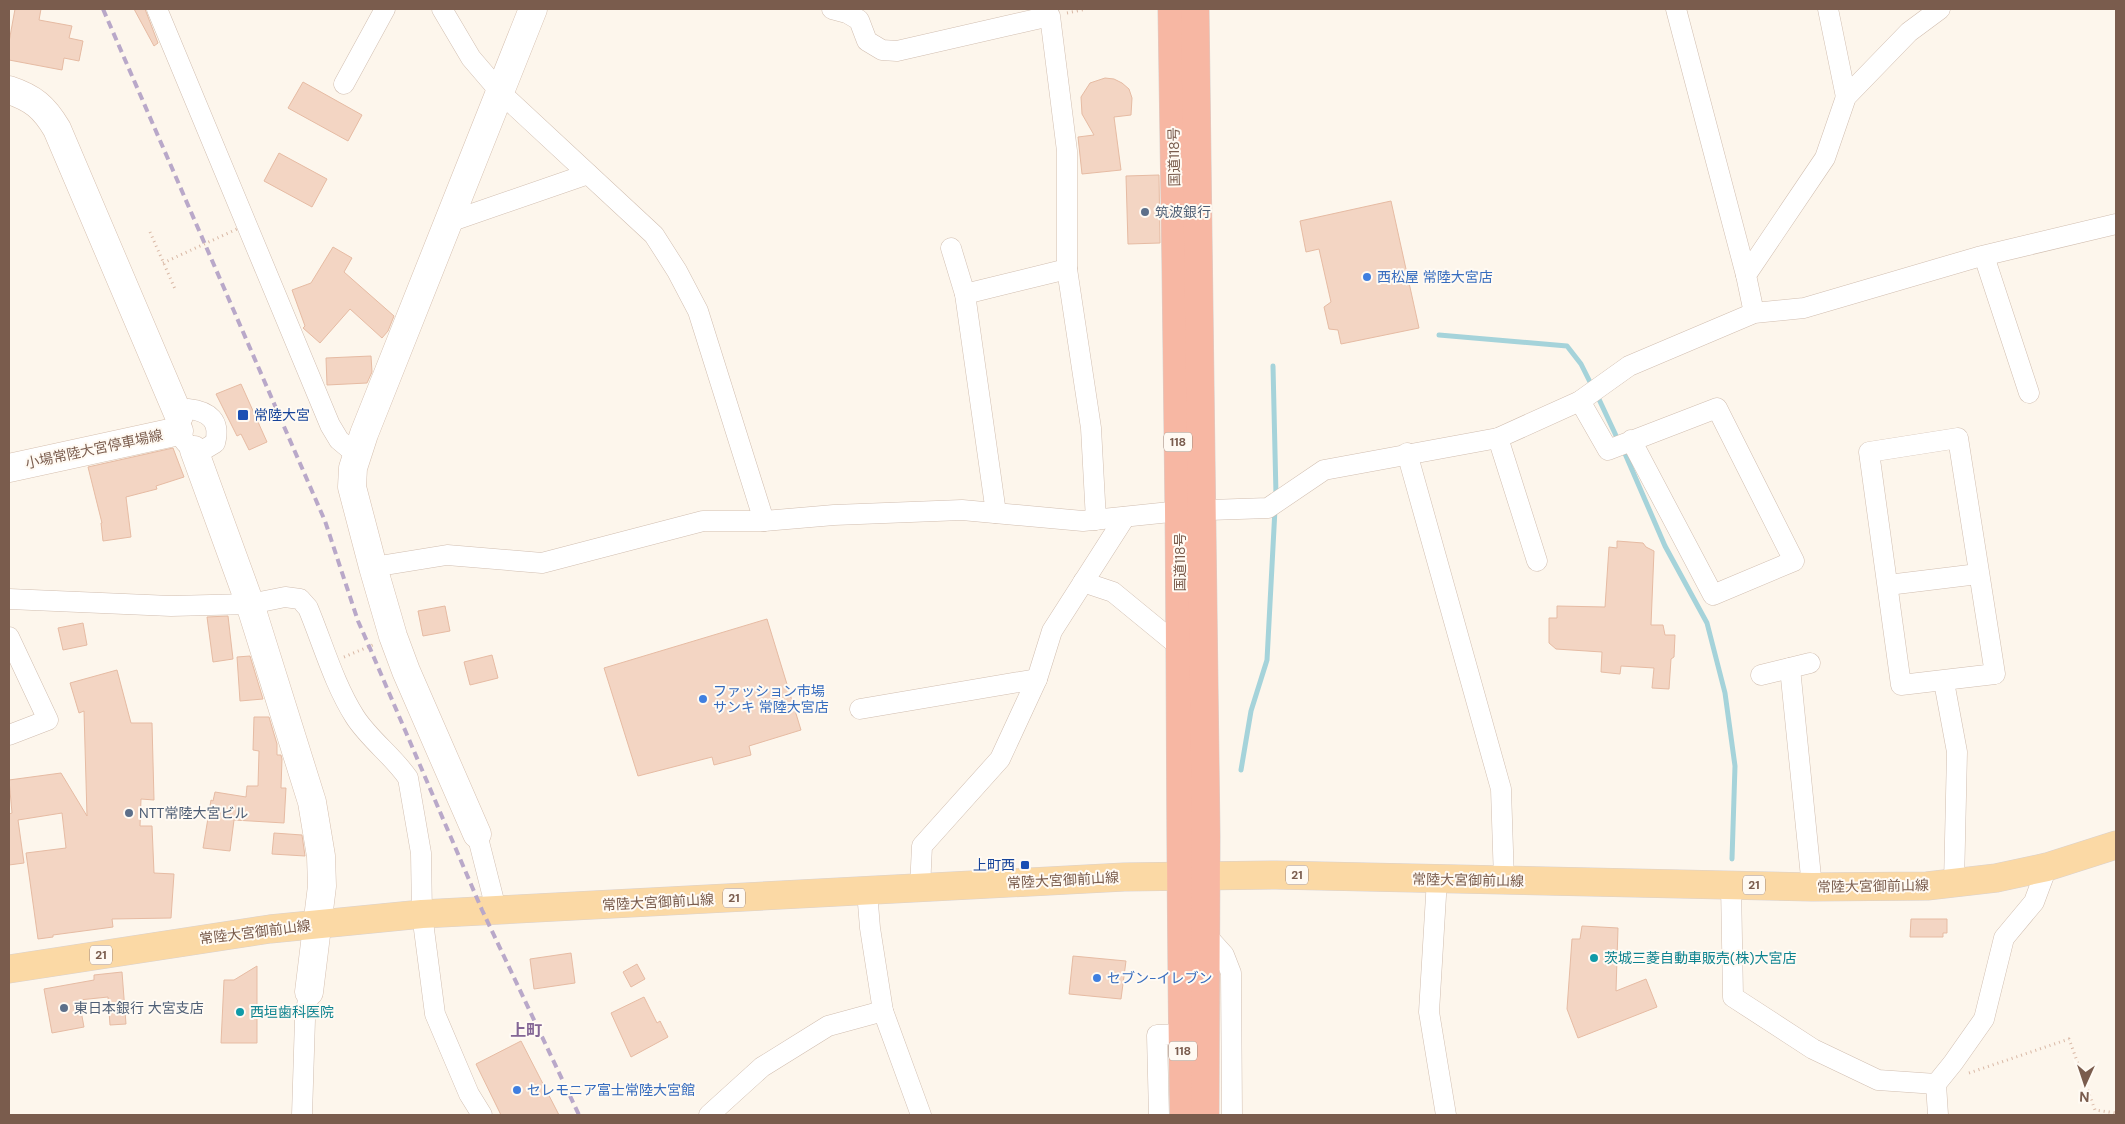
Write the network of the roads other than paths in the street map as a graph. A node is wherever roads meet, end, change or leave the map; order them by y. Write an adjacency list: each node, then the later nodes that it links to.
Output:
1 (385, 9): 11 (street)
2 (442, 9): 13 (street)
3 (533, 9): 13 (street)
4 (832, 9): 20 (street)
5 (1172, 9): 32 (highway, 国道118号 / 118)
6 (1195, 9): 32 (highway, 国道118号 / 118)
7 (1676, 9): 21 (street)
8 (1828, 9): 14 (street)
9 (1940, 9): 14 (street)
10 (164, 13): 30 (street)
11 (344, 84)
12 (9, 90): 26 (street)
13 (501, 93): 15 (street); 16 (street)
14 (1846, 97): 21 (street)
15 (588, 174): 16 (street); 36 (street)
16 (449, 222): 30 (street)
17 (2116, 224): 19 (street)
18 (951, 248): 22 (street)
19 (1984, 256): 23 (street); 24 (street)
20 (1067, 269): 22 (street); 35 (street)
21 (1746, 275): 23 (street)
22 (965, 294): 33 (street)
23 (1754, 312): 25 (street)
24 (2029, 393)
25 (1580, 401): 27 (street); 28 (street)
26 (184, 432): 31 (street, 小場常陸大宮停車場線); 43 (street)
27 (1498, 438): 29 (street); 37 (street)
28 (1631, 440): 28 (street)
29 (1407, 454): 32 (street); 58 (street)
30 (357, 455): 38 (street)
31 (9, 468)
32 (1190, 511): 34 (street); 45 (highway, 国道118号 / 118); 56 (highway, 国道118号 / 118)
33 (996, 513): 35 (street); 36 (street)
34 (1126, 517): 35 (street); 40 (street)
35 (1096, 520)
36 (764, 521): 38 (street)
37 (1537, 561)
38 (373, 567): 53 (street)
39 (1978, 574): 41 (street); 41 (street); 50 (street)
40 (1083, 582): 45 (street); 49 (street)
41 (1888, 585): 50 (street)
42 (9, 599): 43 (street)
43 (250, 604): 65 (street); 66 (street)
44 (9, 637): 52 (street)
45 (1180, 647): 56 (highway, 国道118号 / 118)
46 (1810, 663): 47 (street)
47 (1790, 668): 48 (street); 61 (street)
48 (1761, 675)
49 (1037, 679): 51 (street); 62 (street)
50 (1944, 682): 59 (street)
51 (860, 709)
52 (9, 735)
53 (476, 834): 64 (street)
54 (2116, 845): 55 (main road, 常陸大宮御前山線 / 21)
55 (2046, 867): 59 (main road, 常陸大宮御前山線 / 21); 72 (street)
56 (1193, 876): 57 (main road, 常陸大宮御前山線 / 21); 62 (main road, 常陸大宮御前山線 / 21); 67 (highway, 国道118号 / 118); 71 (highway, 国道118号 / 118)
57 (1437, 879): 58 (main road, 常陸大宮御前山線 / 21); 81 (street)
58 (1504, 881): 60 (main road, 常陸大宮御前山線 / 21)
59 (1954, 884): 61 (main road, 常陸大宮御前山線 / 21)
60 (1731, 885): 61 (main road, 常陸大宮御前山線 / 21); 72 (street)
61 (1812, 887)
62 (920, 888): 63 (main road, 常陸大宮御前山線 / 21)
63 (867, 891): 64 (main road, 常陸大宮御前山線 / 21); 70 (street)
64 (496, 910): 65 (main road, 常陸大宮御前山線 / 21)
65 (422, 914): 66 (main road, 常陸大宮御前山線 / 21); 74 (street)
66 (317, 924): 68 (main road, 常陸大宮御前山線 / 21); 69 (street)
67 (1206, 935): 79 (highway, 国道118号 / 118); 80 (street)
68 (9, 969)
69 (309, 992): 73 (street)
70 (883, 1011): 75 (street); 76 (street)
71 (1182, 1034): 77 (street); 78 (highway, 国道118号 / 118)
72 (1936, 1084): 82 (street)
73 (302, 1115)
74 (482, 1115)
75 (709, 1115)
76 (921, 1115)
77 (1159, 1115)
78 (1184, 1115)
79 (1206, 1115)
80 (1232, 1115)
81 (1446, 1115)
82 (1935, 1115)

